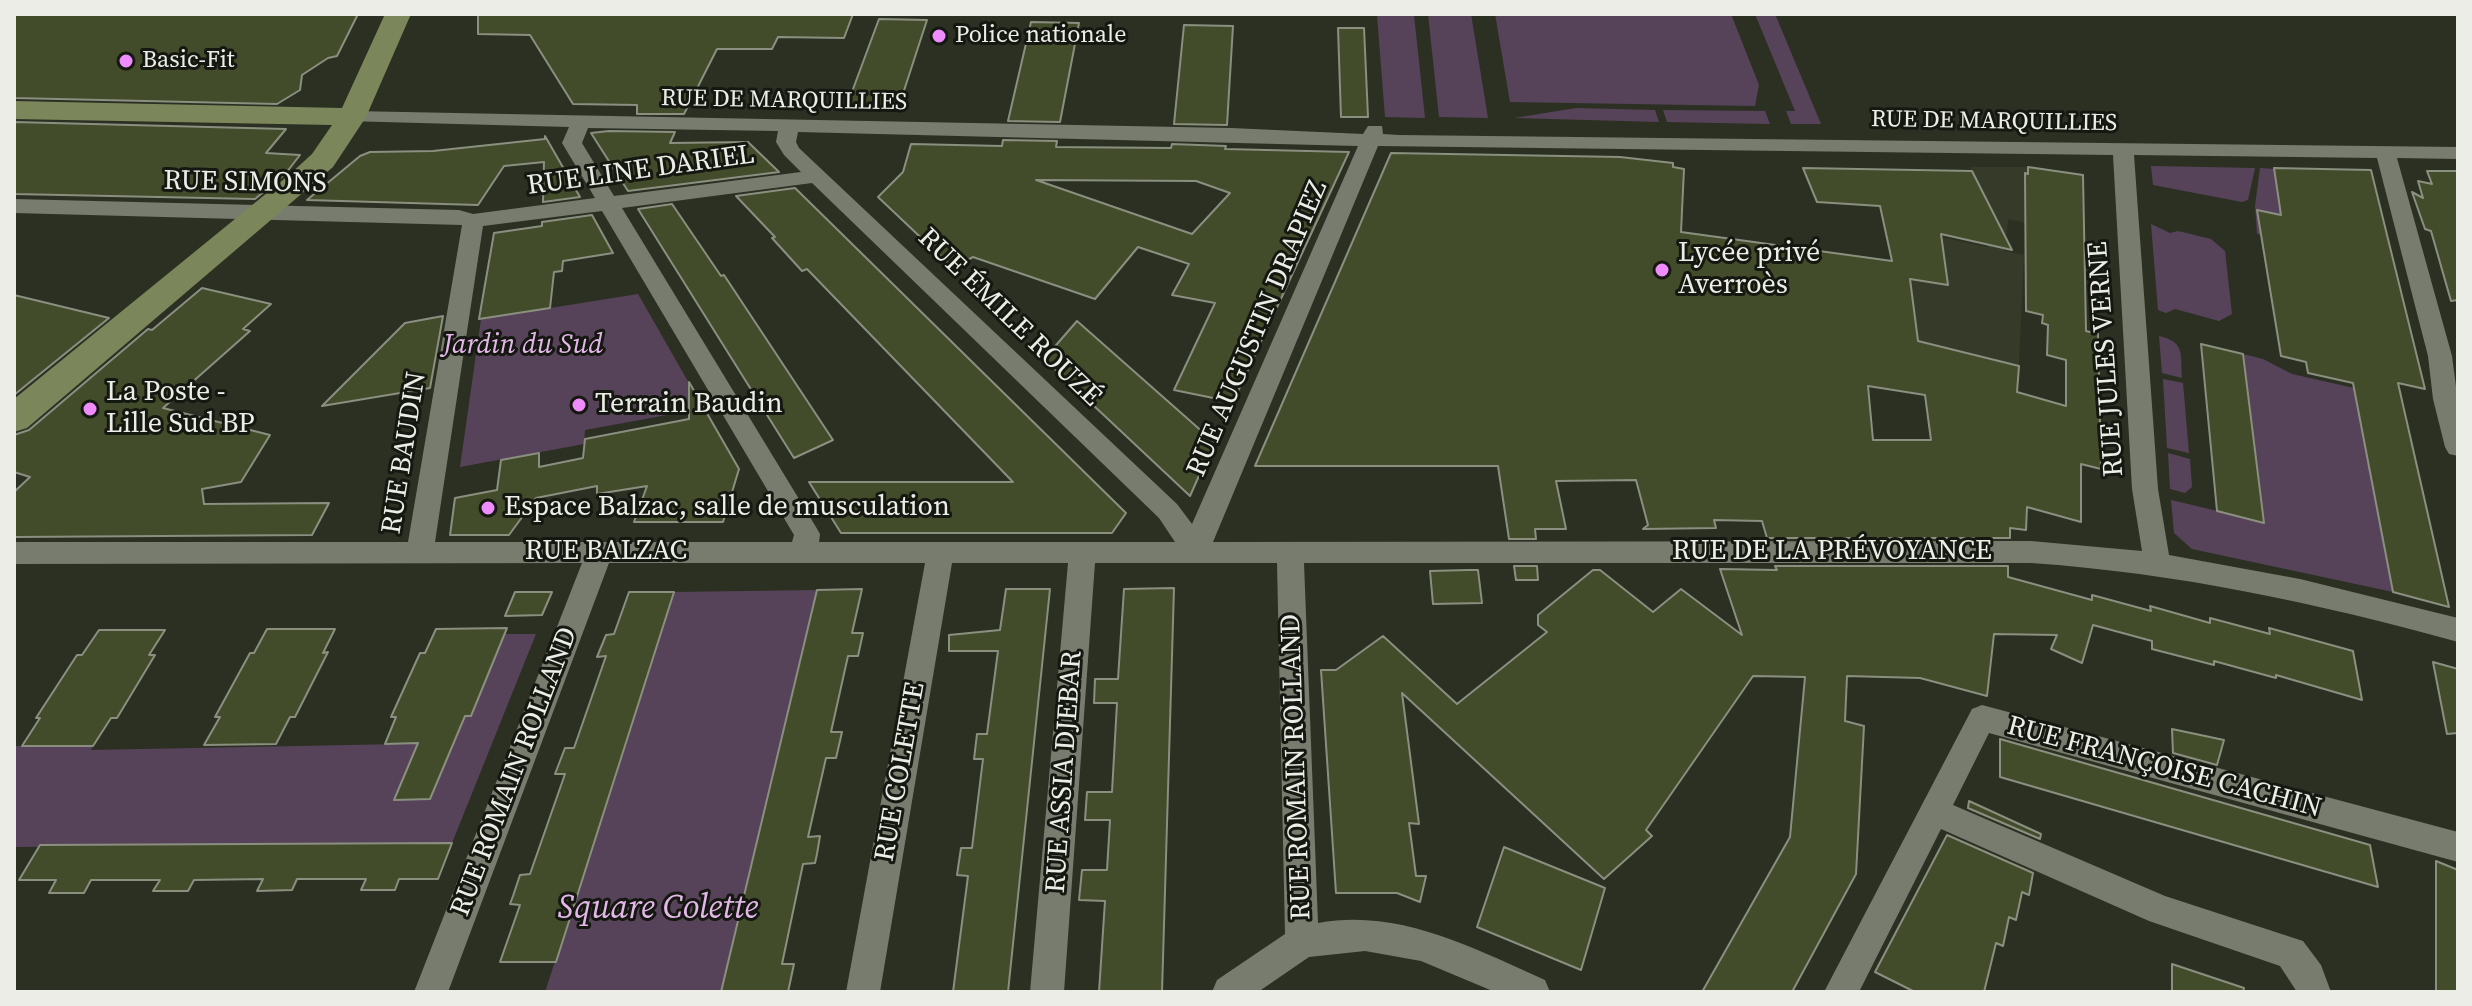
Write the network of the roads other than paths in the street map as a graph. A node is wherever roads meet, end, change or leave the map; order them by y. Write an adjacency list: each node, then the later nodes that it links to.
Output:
1 (398, 14): 3 (main road)
2 (14, 110): 3 (main road)
3 (352, 117): 4 (street, RUE DE MARQUILLIES); 13 (main road)
4 (580, 124): 5 (street, RUE DE MARQUILLIES); 11 (street)
5 (789, 127): 6 (street, RUE DE MARQUILLIES); 10 (street, RUE ÉMILE ROUZÉ)
6 (1373, 135): 7 (street, RUE DE MARQUILLIES); 21 (street, RUE AUGUSTIN DRAPIEZ)
7 (2123, 150): 9 (street, RUE DE MARQUILLIES); 26 (street, RUE JULES VERNE)
8 (2458, 153): 9 (street, RUE DE MARQUILLIES)
9 (2385, 154): 15 (street)
10 (816, 176): 11 (street, RUE LINE DARIEL); 21 (street, RUE ÉMILE ROUZÉ)
11 (609, 203): 14 (street, RUE LINE DARIEL); 18 (street)
12 (14, 206): 13 (street, RUE SIMONS)
13 (266, 211): 14 (street, RUE SIMONS); 16 (main road)
14 (473, 221): 24 (street, RUE BAUDIN)
15 (2452, 406): 17 (street)
16 (14, 419)
17 (2458, 447)
18 (803, 552): 19 (street, RUE BALZAC); 25 (street, RUE BALZAC)
19 (940, 552): 20 (street, RUE BALZAC); 32 (street, RUE COLETTE)
20 (1082, 552): 21 (street, RUE BALZAC); 33 (street, RUE ASSIA DJEBAR)
21 (1197, 552): 22 (street, RUE DE LA PRÉVOYANCE)
22 (1290, 552): 26 (street, RUE DE LA PRÉVOYANCE); 30 (street, RUE ROMAIN ROLLAND)
23 (14, 553): 24 (street, RUE BALZAC)
24 (420, 553): 25 (street, RUE BALZAC)
25 (599, 553): 31 (street, RUE ROMAIN ROLLAND)
26 (2157, 564): 27 (street, RUE DE LA PRÉVOYANCE)
27 (2458, 630)
28 (1934, 811): 29 (street, RUE FRANÇOISE CACHIN); 36 (street, RUE FRANÇOISE CACHIN); 37 (street)
29 (2458, 847)
30 (1302, 942): 34 (street, RUE ROMAIN ROLLAND); 35 (street)
31 (431, 992)
32 (863, 992)
33 (1047, 992)
34 (1229, 992)
35 (1533, 992)
36 (1841, 992)
37 (2314, 992)

